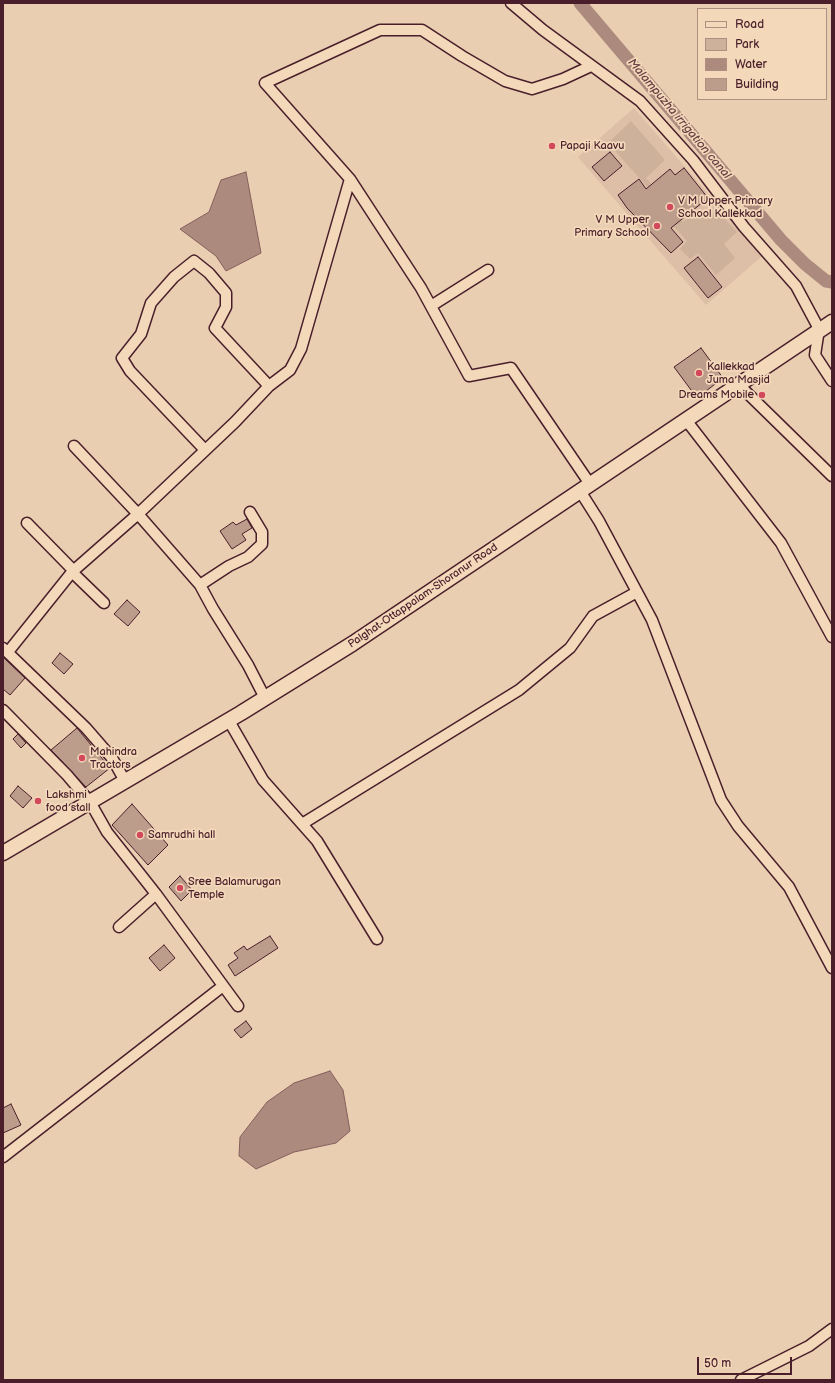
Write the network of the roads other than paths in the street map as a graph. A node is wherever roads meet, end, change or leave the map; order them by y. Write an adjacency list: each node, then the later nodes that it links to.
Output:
1 (511, 3): 2 (street)
2 (591, 66): 3 (street); 7 (street)
3 (350, 179): 5 (street); 10 (street)
4 (488, 270): 5 (street)
5 (431, 306): 15 (street)
6 (832, 322): 7 (main road, Palghat-Ottappalam-Shoranur Road)
7 (820, 329): 8 (street); 9 (main road, Palghat-Ottappalam-Shoranur Road)
8 (832, 381)
9 (738, 384): 11 (main road, Palghat-Ottappalam-Shoranur Road); 14 (street)
10 (269, 386): 13 (street); 13 (street)
11 (686, 420): 15 (main road, Palghat-Ottappalam-Shoranur Road); 23 (street)
12 (74, 446): 17 (street)
13 (205, 450): 17 (street)
14 (832, 476)
15 (585, 488): 21 (street); 25 (main road, Palghat-Ottappalam-Shoranur Road)
16 (250, 512): 20 (street)
17 (138, 514): 19 (street); 20 (street)
18 (27, 523): 19 (street)
19 (73, 571): 22 (street); 24 (street)
20 (200, 585): 25 (street)
21 (637, 592): 30 (street); 35 (street)
22 (104, 603)
23 (832, 637)
24 (5, 650): 28 (street)
25 (265, 698): 27 (main road, Palghat-Ottappalam-Shoranur Road)
26 (3, 710): 29 (street)
27 (229, 721): 28 (main road, Palghat-Ottappalam-Shoranur Road); 30 (street)
28 (125, 781): 29 (main road, Palghat-Ottappalam-Shoranur Road)
29 (90, 802): 31 (main road, Palghat-Ottappalam-Shoranur Road); 32 (street)
30 (302, 824): 34 (street)
31 (3, 853)
32 (156, 894): 33 (street); 36 (street)
33 (119, 927)
34 (377, 939)
35 (832, 968)
36 (223, 986): 37 (street); 38 (street)
37 (238, 1006)
38 (3, 1156)
39 (832, 1329): 40 (street)
40 (741, 1380)

